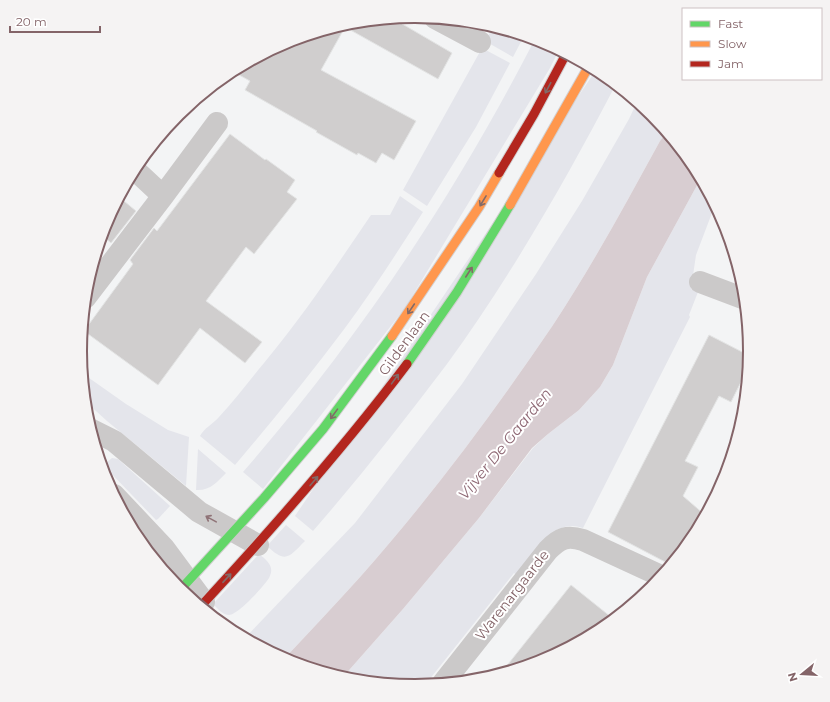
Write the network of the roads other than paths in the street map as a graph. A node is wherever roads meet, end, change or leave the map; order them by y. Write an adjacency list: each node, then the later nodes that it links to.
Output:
1 (449, 25): 2 (street)
2 (480, 42)
3 (563, 59): 13 (street, Gildenlaan, one-way to 13)
4 (586, 71): 14 (street, Gildenlaan, one-way to 4)
5 (216, 123): 7 (street)
6 (139, 174): 7 (street)
7 (163, 196): 9 (street)
8 (700, 282): 10 (street)
9 (93, 288)
10 (738, 296)
11 (97, 433): 13 (street, one-way to 11)
12 (129, 511): 16 (street)
13 (234, 532): 14 (street); 17 (street, Gildenlaan)
14 (258, 545): 18 (street, Gildenlaan, one-way to 14)
15 (656, 574): 19 (street, Warenargaarde)
16 (182, 582)
17 (185, 585)
18 (204, 602)
19 (448, 677)

